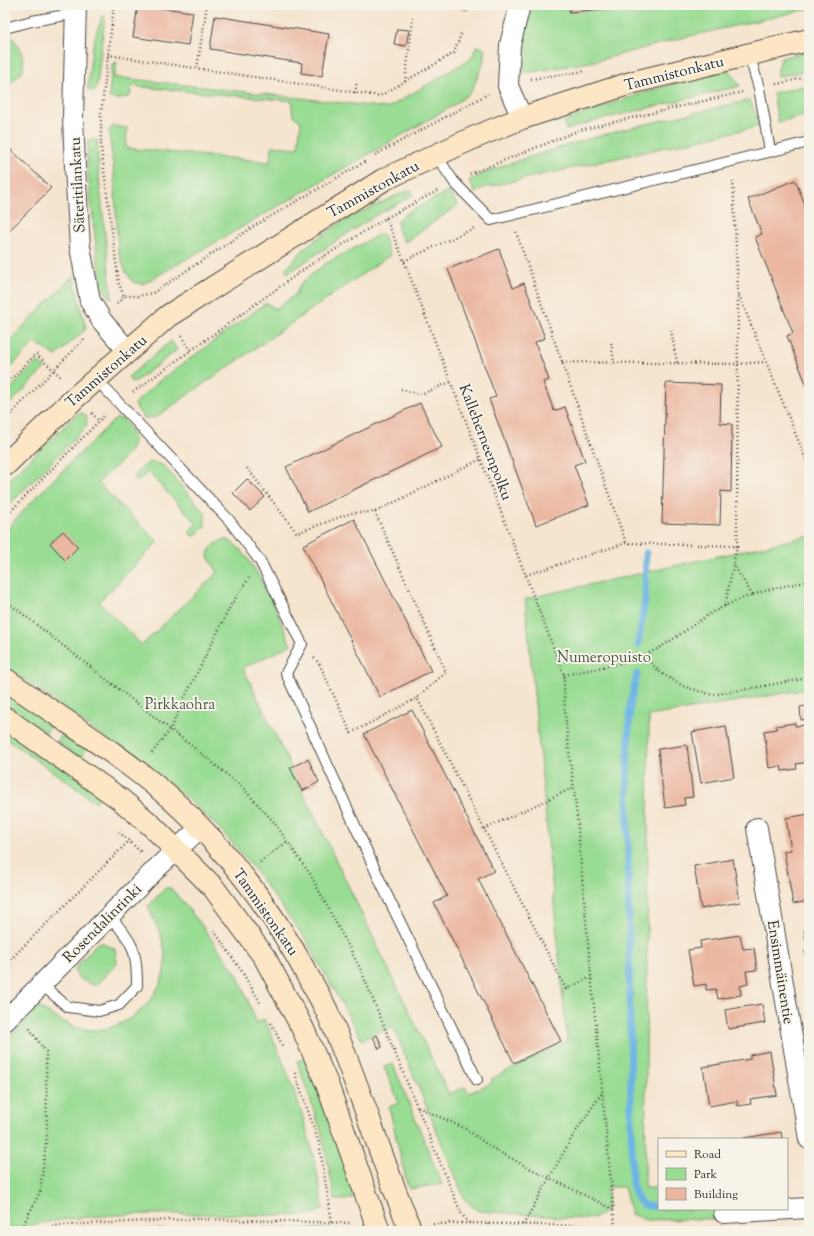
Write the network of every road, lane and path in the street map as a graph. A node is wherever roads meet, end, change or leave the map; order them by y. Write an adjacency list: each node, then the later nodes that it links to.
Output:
1 (114, 5): 12 (path)
2 (207, 5): 13 (path)
3 (520, 5): 19 (street)
4 (630, 5): 6 (path)
5 (77, 9): 8 (lane); 30 (street, Säteritilankatu)
6 (629, 9)
7 (413, 18): 16 (path)
8 (5, 28)
9 (461, 34): 16 (path)
10 (809, 40): 11 (street, Tammistonkatu)
11 (749, 54): 17 (lane); 19 (street, Tammistonkatu)
12 (108, 55): 13 (path); 30 (path)
13 (197, 68): 18 (path)
14 (809, 77): 17 (path)
15 (357, 81): 18 (path)
16 (405, 82): 18 (path)
17 (759, 88): 21 (lane); 24 (path)
18 (355, 93)
19 (522, 118): 22 (street, Tammistonkatu)
20 (809, 142): 21 (lane)
21 (770, 151): 23 (lane)
22 (436, 155): 24 (lane); 33 (street, Tammistonkatu)
23 (732, 160): 25 (lane); 29 (path)
24 (454, 182): 26 (path); 27 (lane)
25 (509, 215): 27 (lane); 34 (path)
26 (386, 218): 28 (path, Kalleherneenpolku); 44 (path)
27 (490, 220): 28 (path)
28 (404, 261): 41 (path, Kalleherneenpolku)
29 (738, 293): 36 (path); 38 (path)
30 (102, 321): 33 (street, Säteritilankatu); 39 (path)
31 (671, 330): 37 (path)
32 (611, 343): 35 (path)
33 (128, 351): 40 (street, Tammistonkatu)
34 (562, 362): 35 (path); 52 (path)
35 (614, 362): 37 (path)
36 (765, 362): 38 (path); 48 (path)
37 (677, 363): 38 (path)
38 (738, 364): 53 (path)
39 (55, 370): 42 (path); 45 (path)
40 (96, 379): 44 (lane); 47 (street, Tammistonkatu)
41 (451, 382): 43 (path); 46 (path, Kalleherneenpolku)
42 (5, 385)
43 (401, 389)
44 (118, 403): 51 (path); 54 (lane)
45 (5, 420)
46 (481, 459): 50 (path); 56 (path, Kalleherneenpolku)
47 (5, 465)
48 (809, 467)
49 (248, 468): 50 (path)
50 (375, 512): 65 (path)
51 (5, 518)
52 (626, 543): 53 (path); 56 (path)
53 (737, 546): 55 (path)
54 (260, 561): 60 (lane); 67 (path)
55 (733, 564): 58 (path); 59 (path)
56 (526, 576): 62 (path, Kalleherneenpolku)
57 (809, 582): 58 (path)
58 (753, 596): 59 (path)
59 (724, 606): 61 (path)
60 (302, 644): 65 (path); 86 (lane)
61 (642, 655): 62 (path); 63 (path)
62 (564, 675): 68 (path)
63 (809, 678)
64 (5, 679): 69 (street, Tammistonkatu)
65 (417, 698): 71 (path)
66 (5, 718): 74 (street, Tammistonkatu)
67 (170, 730)
68 (575, 787): 71 (path); 79 (path)
69 (201, 827): 74 (street, Rosendalinrinki); 101 (street, Tammistonkatu)
70 (757, 828): 89 (street, Ensimmäinentie)
71 (484, 829): 79 (path)
72 (118, 830): 73 (path)
73 (129, 841): 75 (path); 78 (path)
74 (177, 849): 75 (street, Rosendalinrinki); 99 (street, Tammistonkatu)
75 (158, 867): 76 (street, Rosendalinrinki)
76 (109, 916): 80 (street, Rosendalinrinki); 80 (lane)
77 (212, 928): 81 (path)
78 (5, 965)
79 (591, 977): 87 (path)
80 (41, 984): 82 (street, Rosendalinrinki)
81 (264, 1009)
82 (7, 1015): 102 (path)
83 (270, 1022): 84 (path)
84 (284, 1048)
85 (293, 1069): 96 (path)
86 (477, 1080)
87 (602, 1092): 90 (path); 92 (path)
88 (418, 1107): 90 (path)
89 (809, 1139)
90 (550, 1178): 92 (path); 98 (path)
91 (809, 1208): 93 (street)
92 (614, 1209): 100 (path)
93 (788, 1209)
94 (775, 1210): 95 (street)
95 (724, 1213)
96 (332, 1222): 99 (path); 103 (path)
97 (488, 1224): 98 (path); 101 (path); 104 (path)
98 (523, 1225): 100 (path)
99 (378, 1227)
100 (615, 1227): 105 (path)
101 (410, 1228)
102 (20, 1231)
103 (33, 1231)
104 (488, 1231)
105 (629, 1231)

